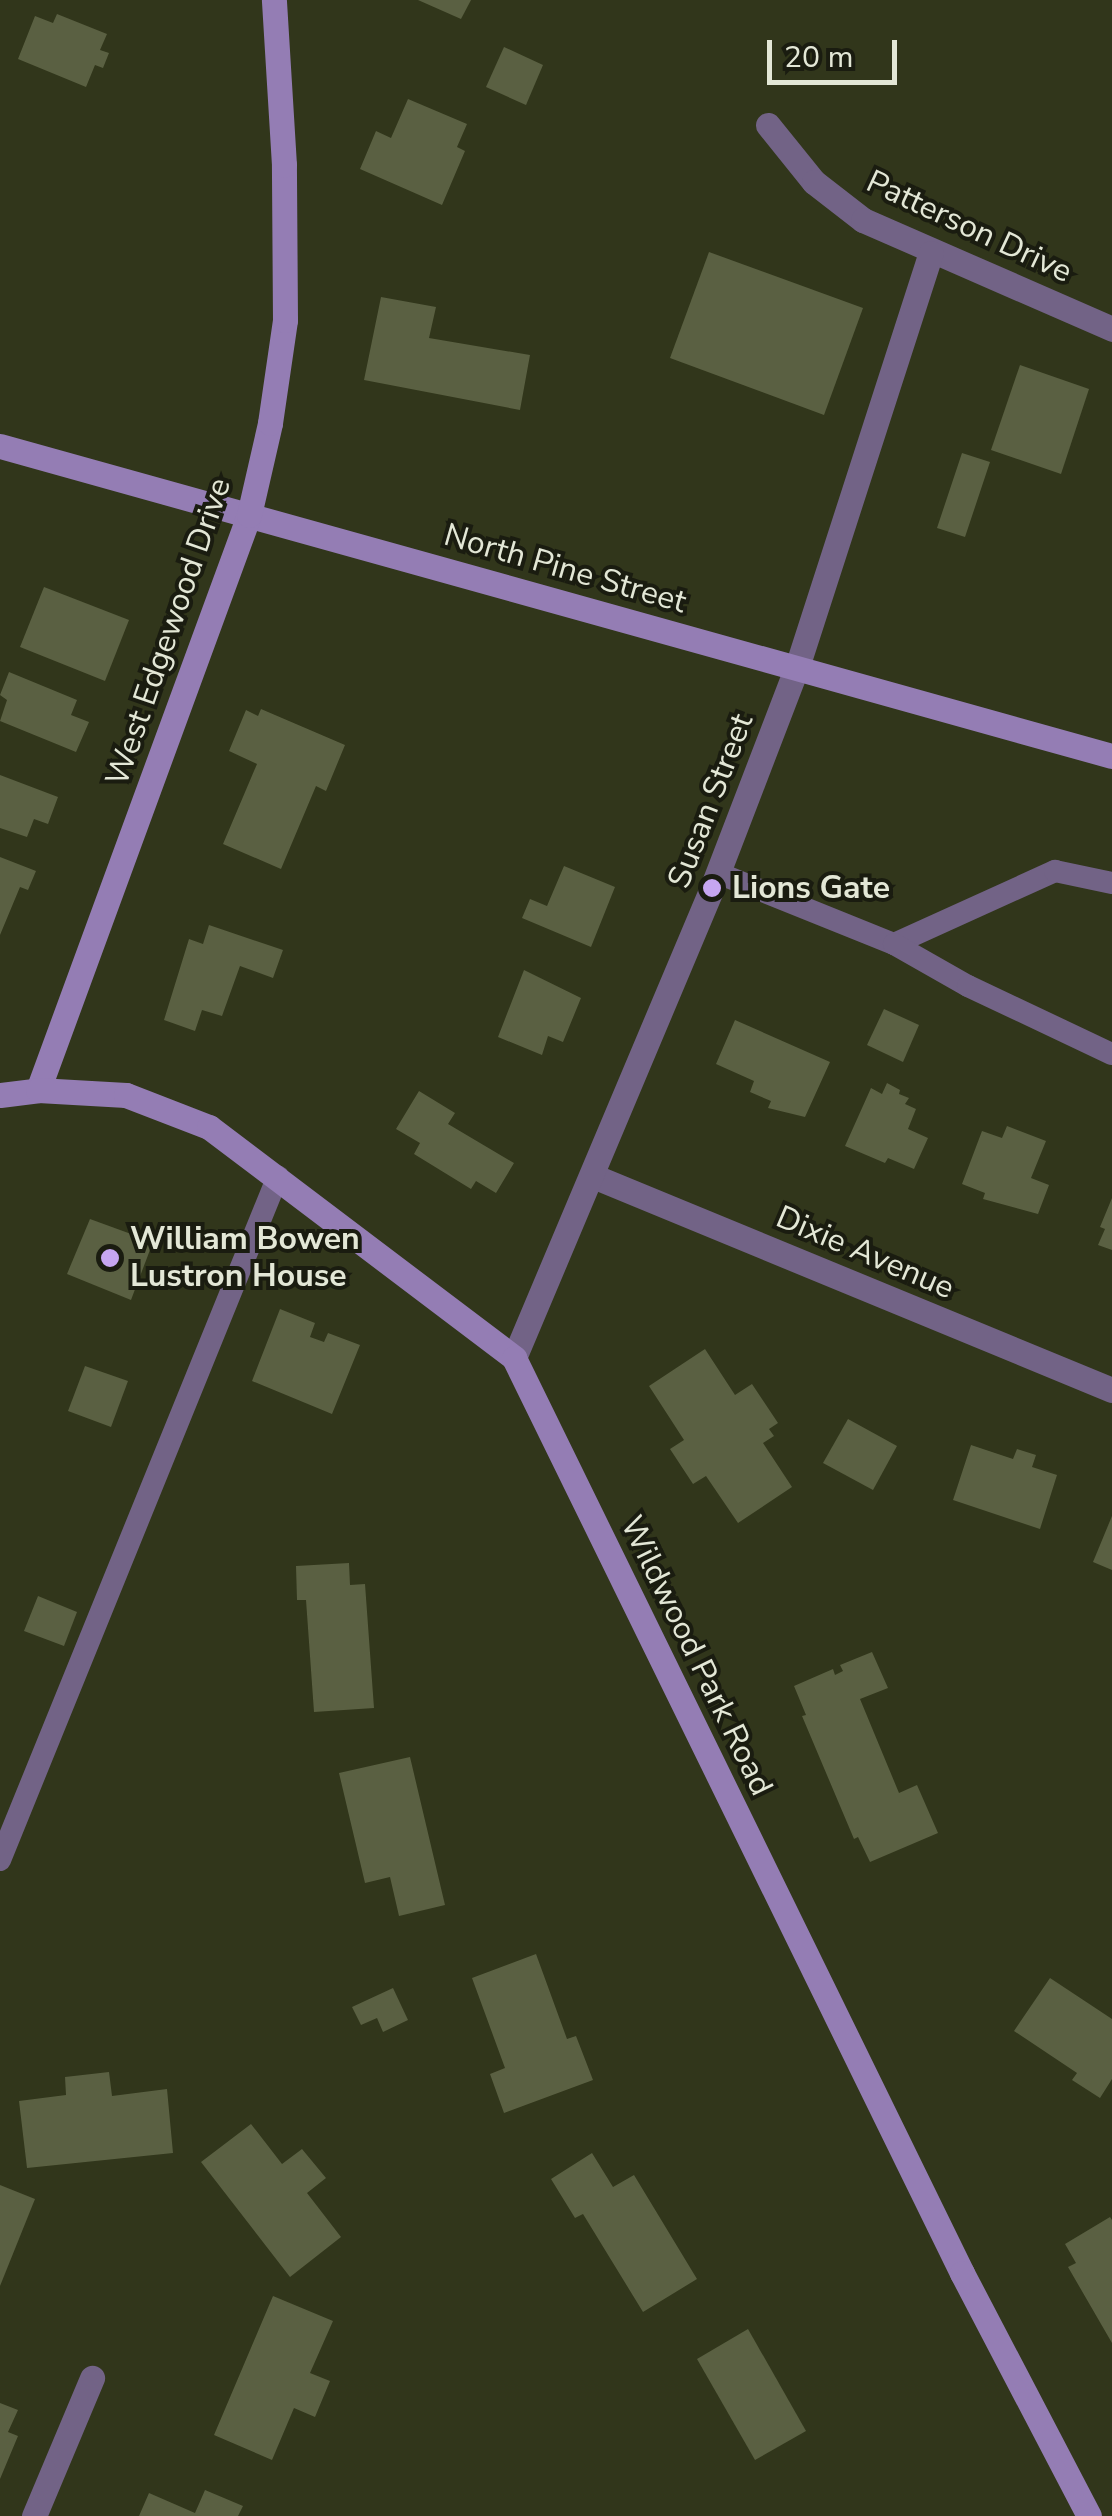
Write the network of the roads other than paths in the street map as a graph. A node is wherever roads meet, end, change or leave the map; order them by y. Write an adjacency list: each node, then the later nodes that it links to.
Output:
1 (274, 0): 6 (street, West Edgewood Drive)
2 (768, 124): 3 (street, Patterson Drive)
3 (931, 253): 4 (street, Patterson Drive); 7 (street, Susan Street)
4 (1112, 329)
5 (0, 446): 6 (street, North Pine Street)
6 (249, 515): 7 (street, North Pine Street); 13 (street, West Edgewood Drive)
7 (798, 667): 8 (street, North Pine Street); 9 (street, Susan Street)
8 (1112, 756)
9 (718, 873): 11 (lane); 16 (street, Susan Street)
10 (1112, 883): 11 (lane)
11 (894, 944): 12 (lane)
12 (1112, 1054)
13 (38, 1090): 14 (street, Wildwood Park Road); 15 (street, Wildwood Park Road)
14 (0, 1094)
15 (278, 1176): 17 (street, Wildwood Park Road); 19 (lane)
16 (593, 1176): 17 (street, Susan Street); 18 (street, Dixie Avenue)
17 (514, 1358): 22 (street, Wildwood Park Road)
18 (1112, 1390)
19 (0, 1860)
20 (92, 2378): 21 (street)
21 (34, 2516)
22 (1090, 2516)

